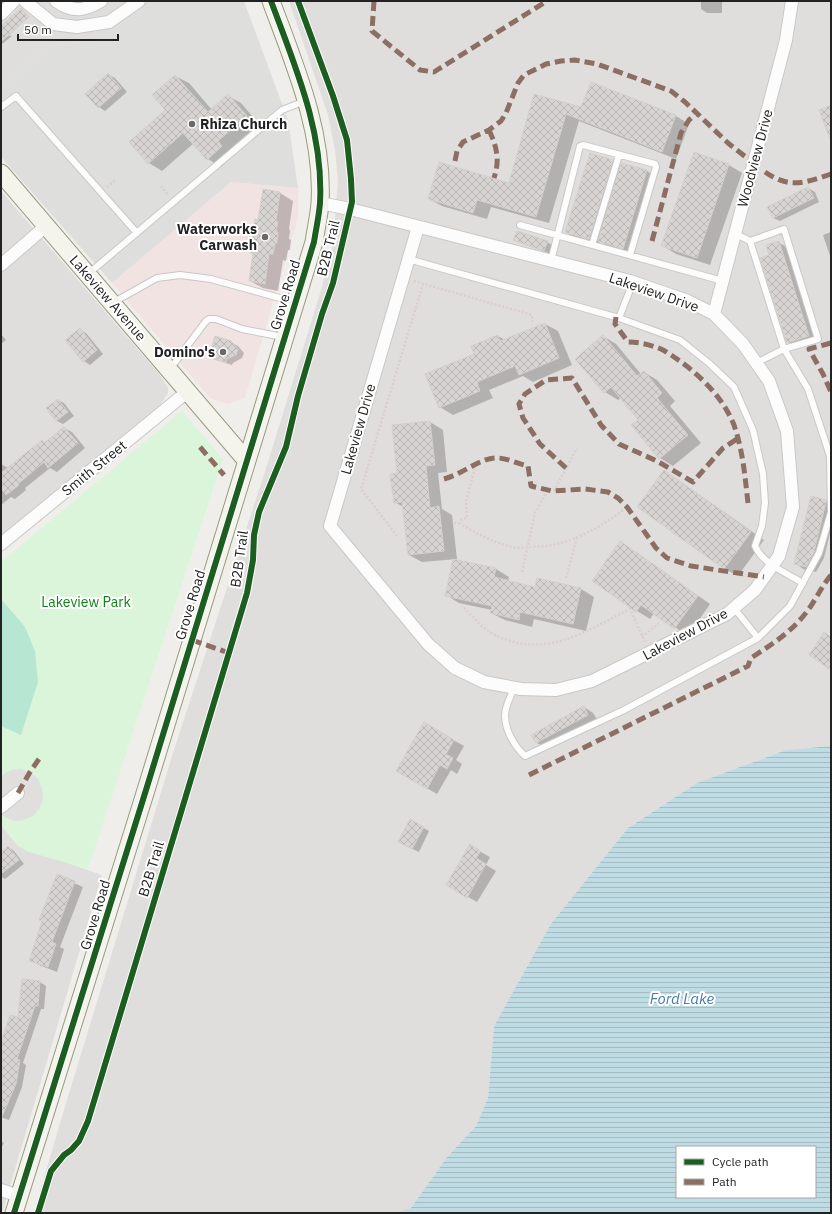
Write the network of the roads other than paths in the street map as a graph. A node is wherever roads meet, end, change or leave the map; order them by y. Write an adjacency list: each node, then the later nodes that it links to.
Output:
1 (14, 1): 8 (street)
2 (25, 1): 5 (street)
3 (56, 1): 4 (street)
4 (101, 1)
5 (139, 1)
6 (271, 1): 9 (main road, Grove Road)
7 (792, 1): 18 (street, Woodview Drive)
8 (1, 14)
9 (307, 101): 13 (main road, Grove Road); 17 (lane)
10 (1, 107): 17 (lane)
11 (619, 155): 19 (lane); 21 (lane); 22 (lane)
12 (1, 173): 15 (main road, Lakeview Avenue)
13 (320, 203): 16 (street); 29 (main road, Grove Road)
14 (520, 225): 19 (lane)
15 (46, 226): 25 (street); 26 (main road, Lakeview Avenue)
16 (418, 227): 23 (street, Lakeview Drive); 24 (street, Lakeview Drive)
17 (137, 233): 26 (lane)
18 (736, 234): 20 (lane); 27 (street, Woodview Drive)
19 (558, 236): 21 (lane); 24 (lane)
20 (750, 241): 34 (lane); 34 (lane)
21 (592, 245): 22 (lane)
22 (630, 255): 27 (lane)
23 (408, 259): 32 (lane); 44 (street, Lakeview Drive)
24 (551, 261): 28 (street, Lakeview Drive)
25 (1, 265)
26 (88, 275): 30 (main road, Lakeview Avenue)
27 (723, 281): 31 (street, Woodview Drive)
28 (633, 282): 31 (street, Lakeview Drive); 32 (lane)
29 (296, 302): 30 (lane); 33 (main road, Grove Road)
30 (112, 303): 36 (main road, Lakeview Avenue)
31 (714, 314): 35 (street, Lakeview Drive)
32 (619, 318): 40 (lane)
33 (285, 337): 36 (lane); 38 (main road, Grove Road)
34 (784, 349): 35 (lane); 41 (lane)
35 (756, 363): 40 (street, Lakeview Drive)
36 (169, 370): 37 (main road, Lakeview Avenue)
37 (187, 392): 38 (main road, Lakeview Avenue); 39 (street, Smith Street)
38 (246, 460): 48 (main road, Grove Road)
39 (1, 544)
40 (772, 565): 41 (lane); 42 (street, Lakeview Drive)
41 (803, 582): 43 (lane)
42 (734, 608): 43 (lane); 44 (street, Lakeview Drive)
43 (758, 638): 44 (lane)
44 (514, 688)
45 (18, 793): 46 (street)
46 (1, 807)
47 (1, 1190): 48 (street)
48 (19, 1196): 49 (main road, Grove Road)
49 (14, 1213)

